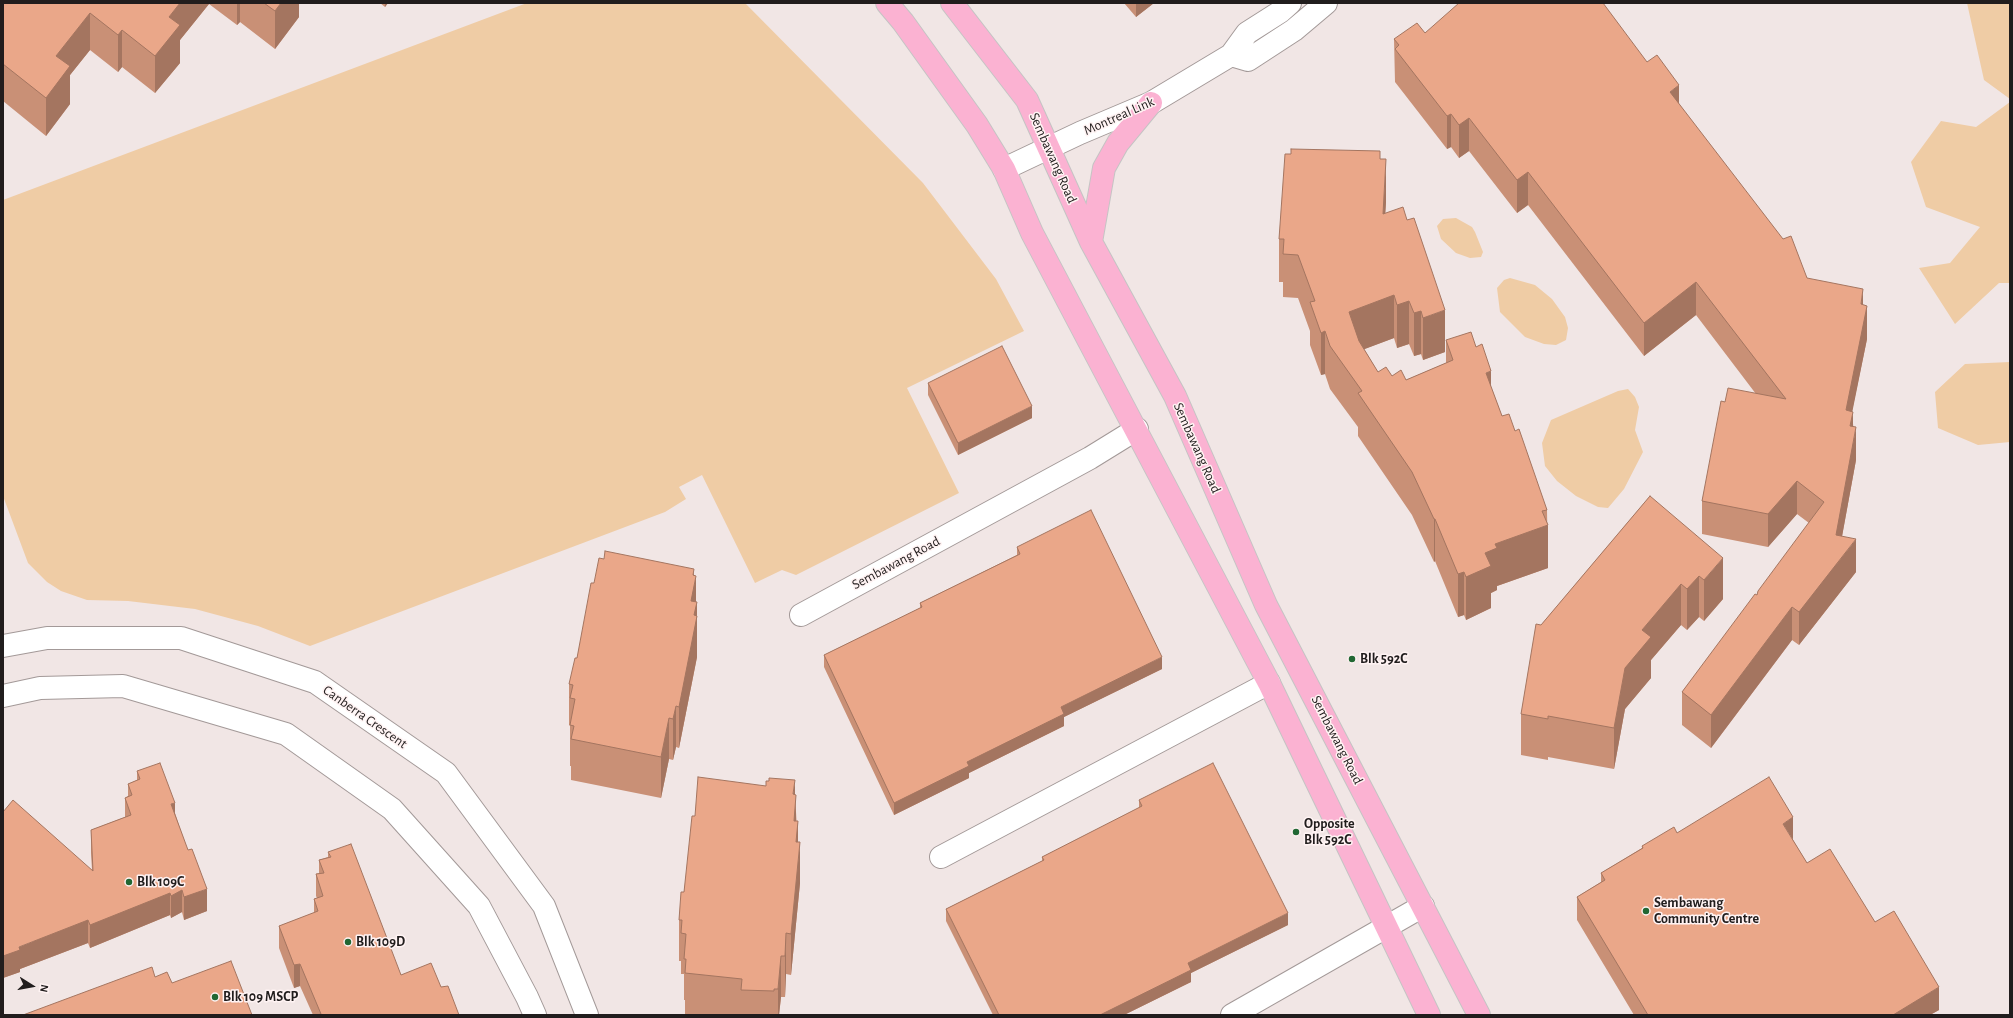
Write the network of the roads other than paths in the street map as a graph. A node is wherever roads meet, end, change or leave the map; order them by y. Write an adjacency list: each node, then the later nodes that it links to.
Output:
1 (887, 3): 8 (main road)
2 (952, 3): 7 (main road, Sembawang Road)
3 (1290, 3): 5 (street, Montreal Link)
4 (1326, 3): 5 (street)
5 (1231, 56): 6 (street, Montreal Link)
6 (1151, 103): 7 (street, Montreal Link); 9 (main road)
7 (1049, 148): 8 (street, Montreal Link); 9 (main road, Sembawang Road)
8 (1004, 169): 10 (main road)
9 (1091, 242): 16 (main road, Sembawang Road)
10 (1137, 429): 11 (street, Sembawang Road); 13 (main road)
11 (801, 614)
12 (3, 646): 19 (street, Canberra Crescent)
13 (1269, 683): 15 (street); 17 (main road)
14 (3, 696): 18 (street)
15 (941, 857)
16 (1423, 906): 17 (street); 22 (main road, Sembawang Road)
17 (1386, 926): 20 (street); 21 (main road)
18 (535, 1015)
19 (587, 1015)
20 (1232, 1015)
21 (1429, 1015)
22 (1479, 1015)

